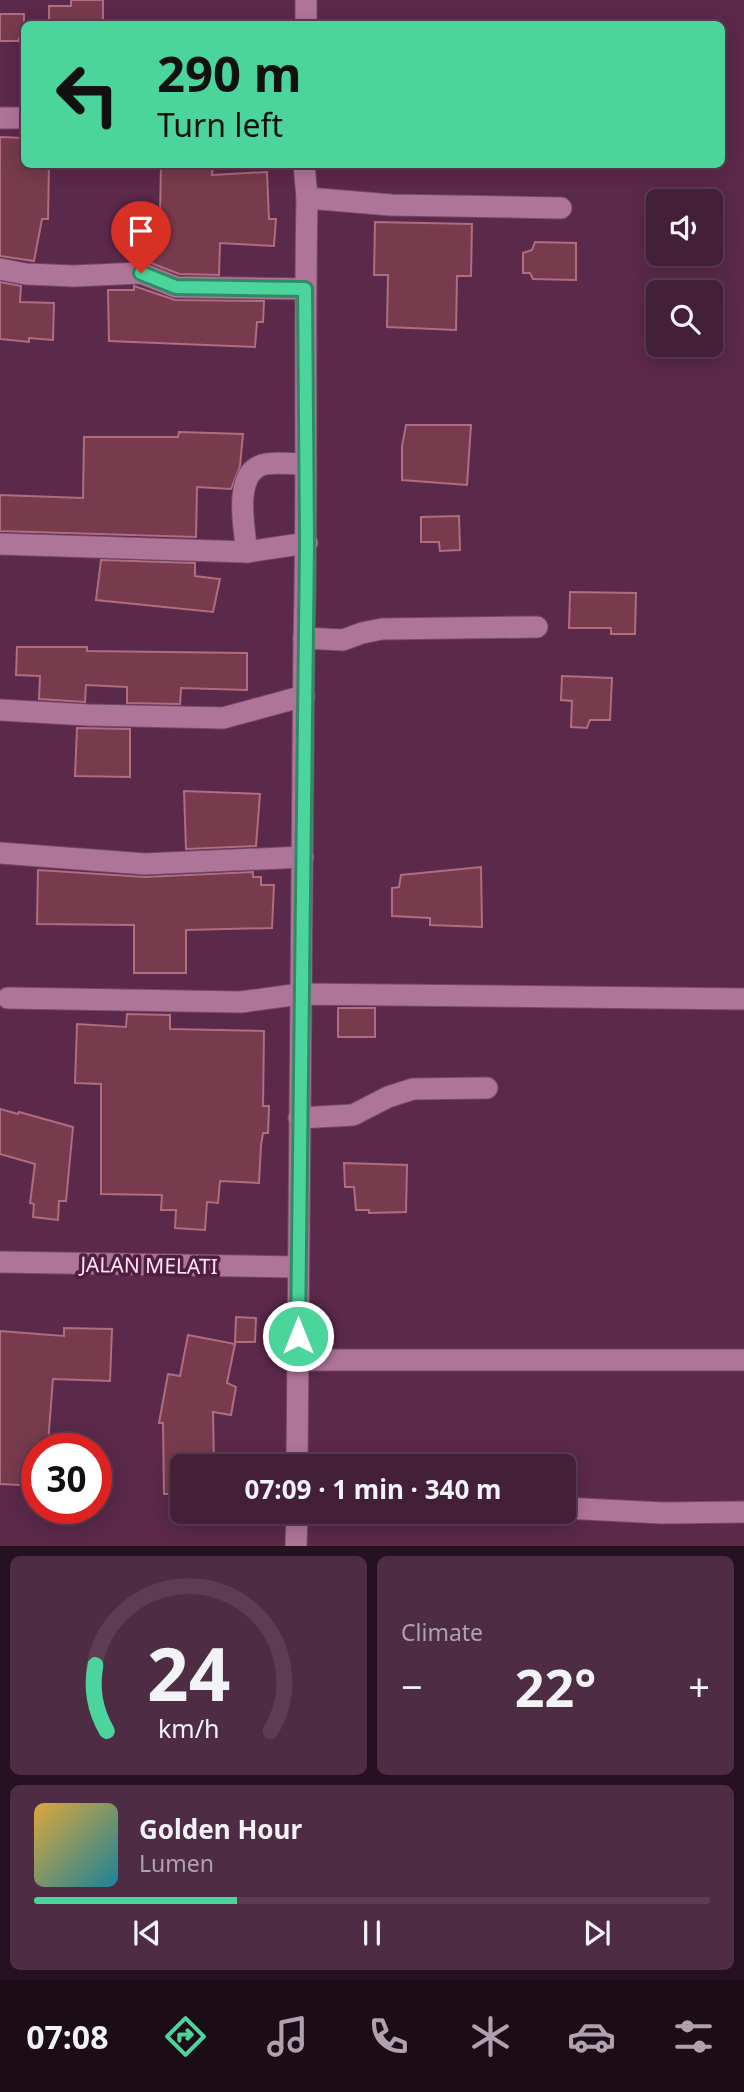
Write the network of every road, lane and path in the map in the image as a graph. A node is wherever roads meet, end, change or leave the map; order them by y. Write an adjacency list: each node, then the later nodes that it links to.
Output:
1 (306, 0): 2 (street)
2 (306, 21)
3 (0, 118): 4 (street)
4 (21, 118)
5 (304, 168): 6 (street)
6 (307, 198): 7 (street); 9 (street)
7 (561, 208)
8 (0, 268): 9 (street)
9 (305, 289): 10 (street)
10 (305, 464): 11 (street); 13 (street)
11 (307, 543): 13 (street); 15 (street)
12 (0, 544): 13 (street)
13 (247, 552)
14 (537, 627): 15 (street)
15 (304, 638): 16 (street)
16 (304, 696): 17 (street); 19 (street)
17 (0, 710)
18 (0, 853): 19 (street)
19 (303, 858): 20 (street)
20 (300, 994): 21 (street); 22 (street); 24 (street)
21 (8, 998)
22 (744, 999)
23 (487, 1088): 24 (street)
24 (299, 1118): 26 (street)
25 (0, 1262): 26 (street, JALAN MELATI)
26 (298, 1267): 27 (street)
27 (298, 1360): 28 (street); 29 (street)
28 (744, 1360)
29 (297, 1454)
30 (576, 1509): 31 (street)
31 (744, 1512)
32 (297, 1524): 33 (street)
33 (296, 1546)

